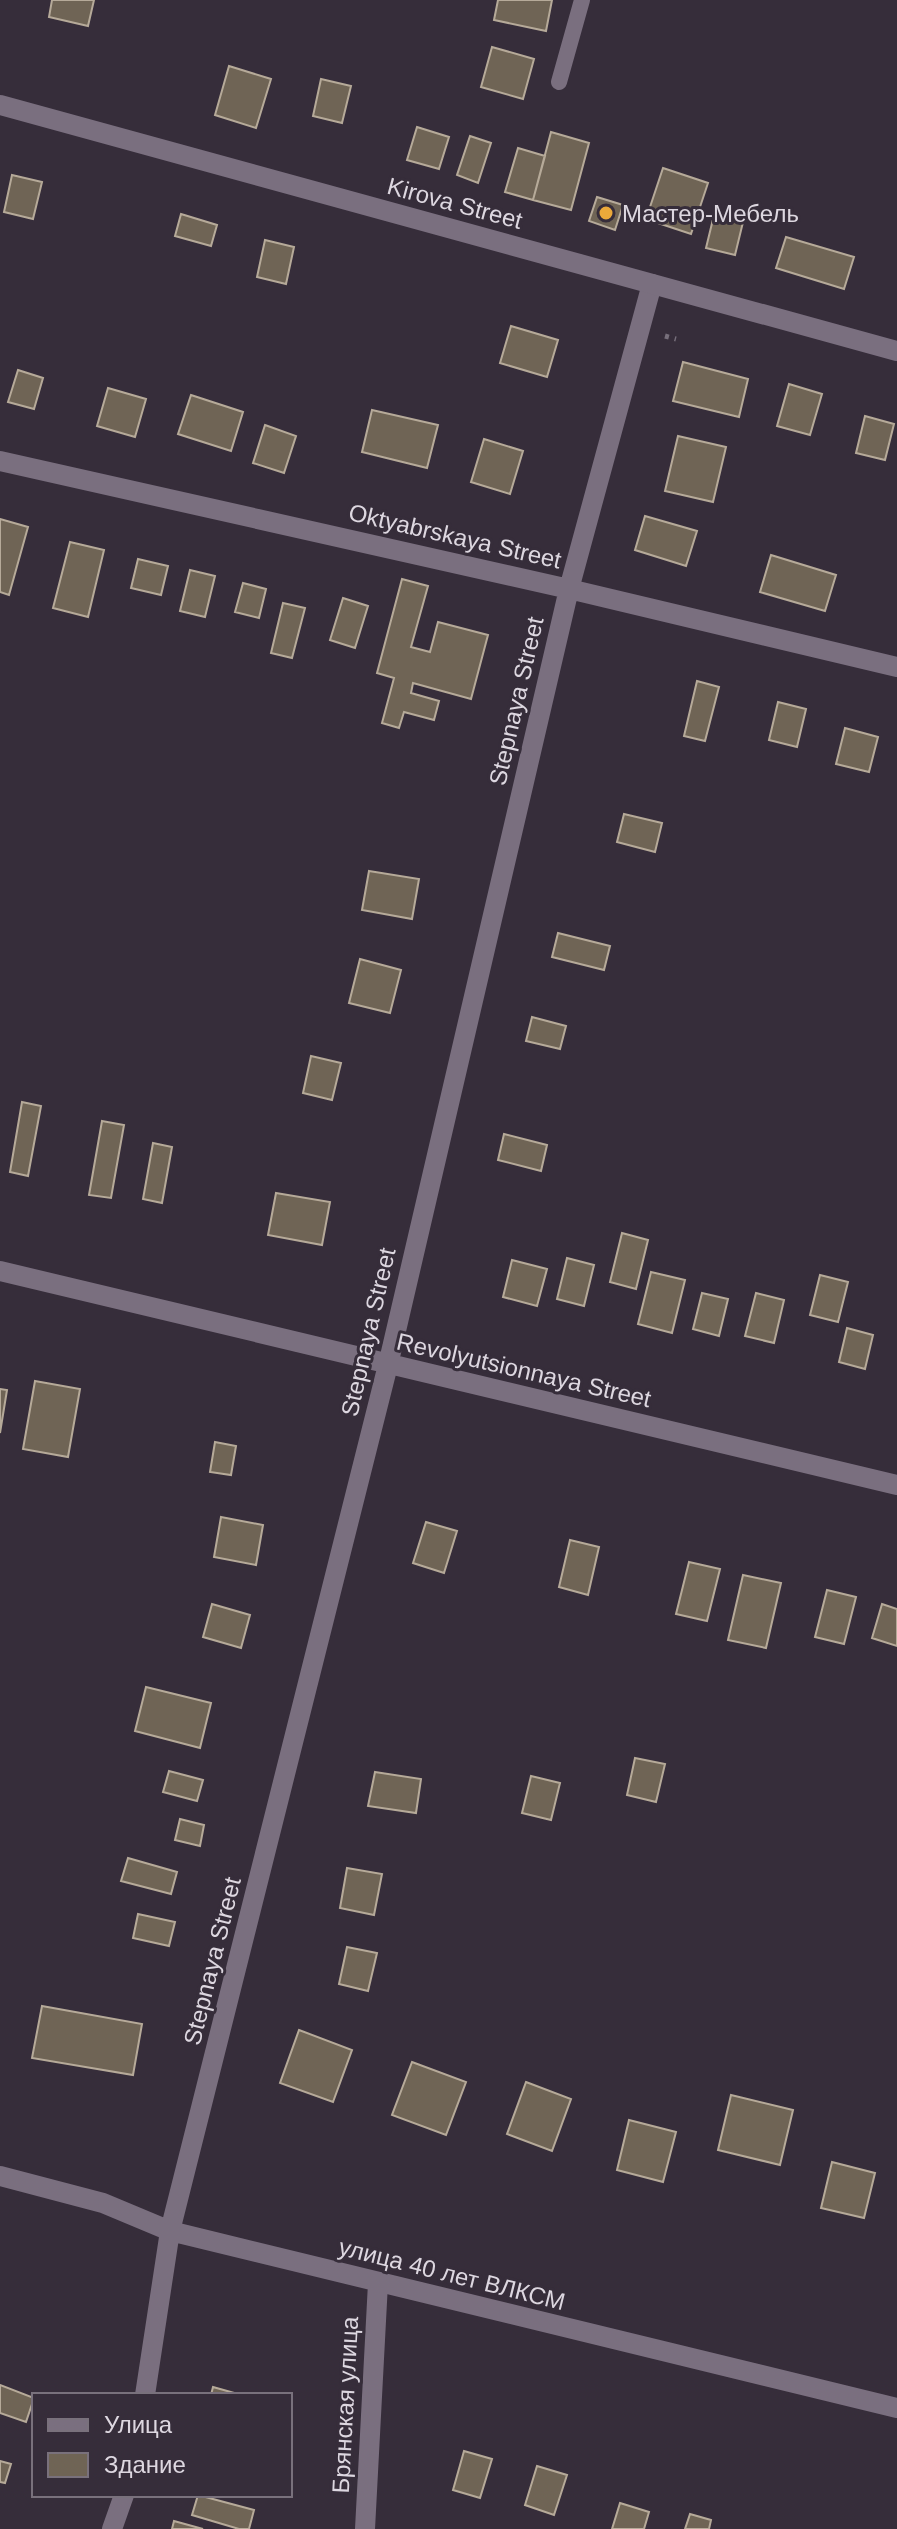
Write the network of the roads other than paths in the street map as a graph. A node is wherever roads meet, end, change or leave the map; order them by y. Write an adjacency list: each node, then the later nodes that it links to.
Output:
1 (582, 0): 2 (lane)
2 (559, 82)
3 (0, 105): 4 (street, Kirova Street)
4 (652, 284): 5 (street, Kirova Street); 7 (street, Stepnaya Street)
5 (897, 351)
6 (0, 461): 7 (street, Oktyabrskaya Street)
7 (569, 589): 8 (street, Oktyabrskaya Street); 10 (street, Stepnaya Street)
8 (897, 667)
9 (0, 1271): 10 (street, Revolyutsionnaya Street)
10 (388, 1365): 11 (street, Revolyutsionnaya Street); 13 (street, Stepnaya Street)
11 (897, 1485)
12 (0, 2176): 13 (street, улица 40 лет ВЛКСМ)
13 (170, 2231): 14 (street, улица 40 лет ВЛКСМ); 15 (street, Stepnaya Street)
14 (378, 2283): 16 (street, улица 40 лет ВЛКСМ); 19 (street, Брянская улица)
15 (145, 2393)
16 (897, 2408)
17 (123, 2497): 18 (street)
18 (112, 2529)
19 (365, 2529)

